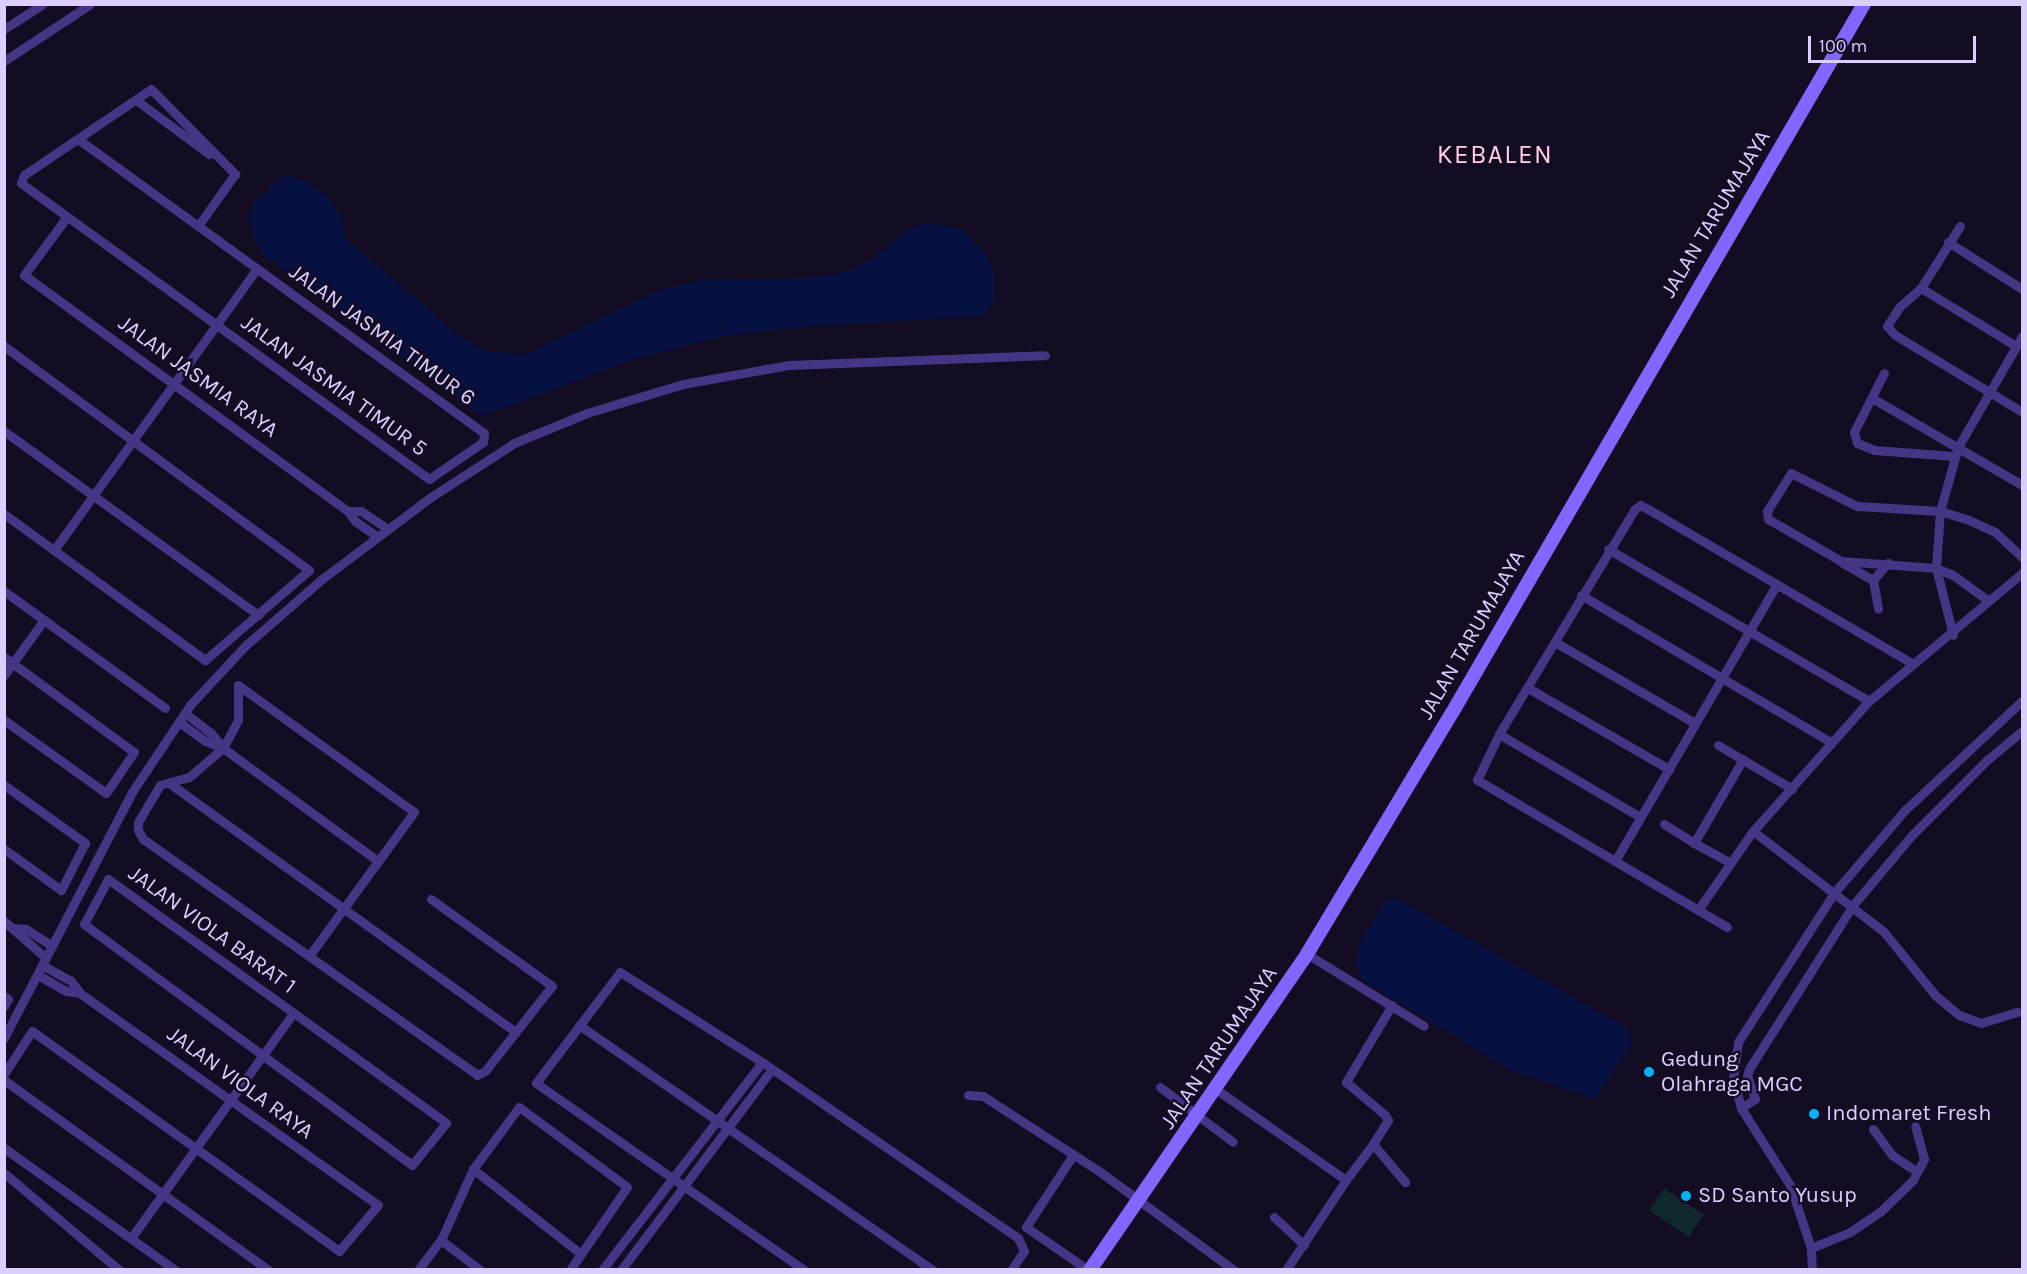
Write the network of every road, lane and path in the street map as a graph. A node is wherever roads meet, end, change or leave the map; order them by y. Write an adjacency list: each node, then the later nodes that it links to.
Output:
1 (43, 4): 4 (street)
2 (90, 4): 5 (street)
3 (1864, 4): 97 (street, JALAN TARUMAJAYA)
4 (4, 29)
5 (4, 62)
6 (136, 100): 7 (street); 8 (street); 8 (street)
7 (78, 139): 9 (street, JALAN JASMIA TIMUR 5); 10 (street, JALAN JASMIA TIMUR 6)
8 (235, 174): 10 (street)
9 (66, 218): 16 (street, JALAN JASMIA TIMUR 5); 22 (street, JALAN JASMIA RAYA)
10 (198, 226): 13 (street, JALAN JASMIA TIMUR 6)
11 (1960, 226): 12 (street)
12 (1948, 242): 14 (street); 15 (street)
13 (257, 269): 16 (street); 30 (street, JALAN JASMIA TIMUR 6)
14 (1921, 288): 19 (street); 23 (street)
15 (2022, 289)
16 (216, 325): 22 (street); 30 (street, JALAN JASMIA TIMUR 5)
17 (2022, 336): 19 (street)
18 (4, 346): 27 (street)
19 (2016, 346): 23 (street)
20 (1045, 355): 36 (street)
21 (1884, 373): 24 (street)
22 (174, 384): 27 (street); 33 (street, JALAN JASMIA RAYA)
23 (1988, 392): 25 (street); 28 (street)
24 (1872, 398): 28 (street); 29 (street)
25 (2022, 412)
26 (4, 431): 32 (street)
27 (133, 440): 32 (street); 51 (street)
28 (1958, 447): 29 (street); 31 (street)
29 (1954, 456): 34 (street)
30 (429, 479)
31 (2022, 484)
32 (93, 495): 39 (street); 51 (street)
33 (348, 511): 36 (street, JALAN JASMIA RAYA); 37 (street, JALAN JASMIA RAYA)
34 (1940, 511): 40 (street); 41 (street); 43 (street)
35 (4, 514): 39 (street)
36 (388, 529): 37 (street)
37 (378, 537): 64 (street)
38 (1608, 549): 46 (street); 48 (street); 53 (street)
39 (54, 550): 51 (street)
40 (2022, 557)
41 (1841, 561): 42 (street); 45 (street)
42 (1888, 563): 43 (street); 45 (street)
43 (1936, 568): 49 (street); 54 (street)
44 (2022, 573): 49 (street)
45 (1873, 580): 50 (street)
46 (1777, 584): 53 (street); 57 (street)
47 (4, 591): 52 (street)
48 (1581, 595): 55 (street); 59 (street)
49 (1986, 599): 54 (street)
50 (1878, 609)
51 (258, 615)
52 (44, 620): 56 (street); 63 (street)
53 (1752, 630): 59 (street); 61 (street)
54 (1953, 635): 57 (street)
55 (1555, 642): 60 (street); 67 (street)
56 (9, 660): 58 (street); 65 (street)
57 (1913, 664): 61 (street)
58 (4, 675)
59 (1721, 679): 67 (street); 70 (street)
60 (1528, 687): 69 (street); 76 (street)
61 (1869, 701): 70 (street)
62 (2022, 701): 72 (street)
63 (165, 708)
64 (185, 713): 66 (street); 73 (street)
65 (4, 720)
66 (179, 722): 73 (street); 96 (street)
67 (1695, 723): 76 (street)
68 (2022, 731): 75 (street)
69 (1499, 734): 80 (street); 86 (street)
70 (1832, 743): 79 (street)
71 (1718, 745): 74 (street)
72 (1973, 745): 75 (street); 88 (street)
73 (223, 748): 77 (street); 85 (street); 85 (street)
74 (1743, 759): 79 (street); 83 (street)
75 (1987, 760): 90 (street)
76 (1668, 769): 80 (street)
77 (169, 783): 91 (street); 98 (street)
78 (4, 785): 84 (street)
79 (1792, 789): 82 (street)
80 (1640, 817): 86 (street)
81 (1664, 824): 83 (street)
82 (1753, 831): 87 (street); 88 (street)
83 (1694, 843): 87 (street)
84 (4, 849)
85 (378, 861): 91 (street)
86 (1615, 861): 92 (street)
87 (1731, 863): 92 (street)
88 (1834, 893): 90 (street); 118 (street)
89 (430, 898): 107 (street)
90 (1853, 905): 103 (street); 118 (street)
91 (343, 909): 98 (street); 107 (street)
92 (1698, 910): 94 (street)
93 (4, 921): 95 (street)
94 (1727, 927)
95 (14, 928): 96 (street); 99 (street, JALAN VIOLA RAYA)
96 (51, 946): 99 (street)
97 (1309, 955): 102 (street); 115 (street, JALAN TARUMAJAYA)
98 (309, 956): 107 (street)
99 (44, 961): 100 (street); 101 (street, JALAN VIOLA RAYA)
100 (38, 975): 101 (street, JALAN VIOLA RAYA); 108 (street)
101 (80, 993): 117 (street, JALAN VIOLA RAYA)
102 (1392, 1005): 106 (street); 125 (street)
103 (2018, 1012)
104 (293, 1013): 109 (street); 109 (street, JALAN VIOLA BARAT 1); 109 (street, JALAN VIOLA BARAT 1)
105 (579, 1025): 110 (street); 120 (street); 133 (street)
106 (1424, 1026)
107 (516, 1032)
108 (4, 1038)
109 (262, 1055): 117 (street)
110 (762, 1062): 111 (street); 120 (street)
111 (772, 1069): 122 (street); 154 (street)
112 (4, 1074): 127 (street)
113 (4, 1080): 136 (street)
114 (1160, 1087): 119 (street)
115 (1220, 1092): 119 (street, JALAN TARUMAJAYA); 132 (street)
116 (968, 1095): 128 (street)
117 (230, 1100): 127 (street); 127 (street, JALAN VIOLA RAYA)
118 (1741, 1108): 142 (street)
119 (1203, 1118): 124 (street); 137 (street, JALAN TARUMAJAYA)
120 (717, 1121): 122 (street); 133 (street)
121 (1915, 1126): 130 (street)
122 (728, 1128): 135 (street); 153 (street)
123 (1873, 1129): 130 (street)
124 (1233, 1142)
125 (1373, 1144): 132 (street); 134 (street)
126 (4, 1148): 139 (street)
127 (195, 1148): 136 (street)
128 (1073, 1155): 137 (street); 155 (street)
129 (473, 1169): 140 (street); 143 (street); 143 (street)
130 (1917, 1172): 142 (street)
131 (4, 1173): 144 (street)
132 (1346, 1180): 141 (street)
133 (671, 1181): 135 (street); 150 (street)
134 (1405, 1182)
135 (683, 1188): 151 (street); 152 (street)
136 (162, 1194): 139 (street); 146 (street)
137 (1143, 1204): 155 (street, JALAN TARUMAJAYA); 156 (street)
138 (1274, 1217): 141 (street)
139 (131, 1238): 145 (street)
140 (441, 1240): 147 (street); 148 (street)
141 (1304, 1245): 157 (street)
142 (1811, 1248): 158 (street)
143 (581, 1254): 149 (street)
144 (119, 1269)
145 (175, 1269)
146 (267, 1269)
147 (418, 1269)
148 (480, 1269)
149 (570, 1269)
150 (602, 1269)
151 (621, 1269)
152 (804, 1269)
153 (933, 1269)
154 (1011, 1269)
155 (1089, 1269)
156 (1234, 1269)
157 (1286, 1269)
158 (1812, 1269)

